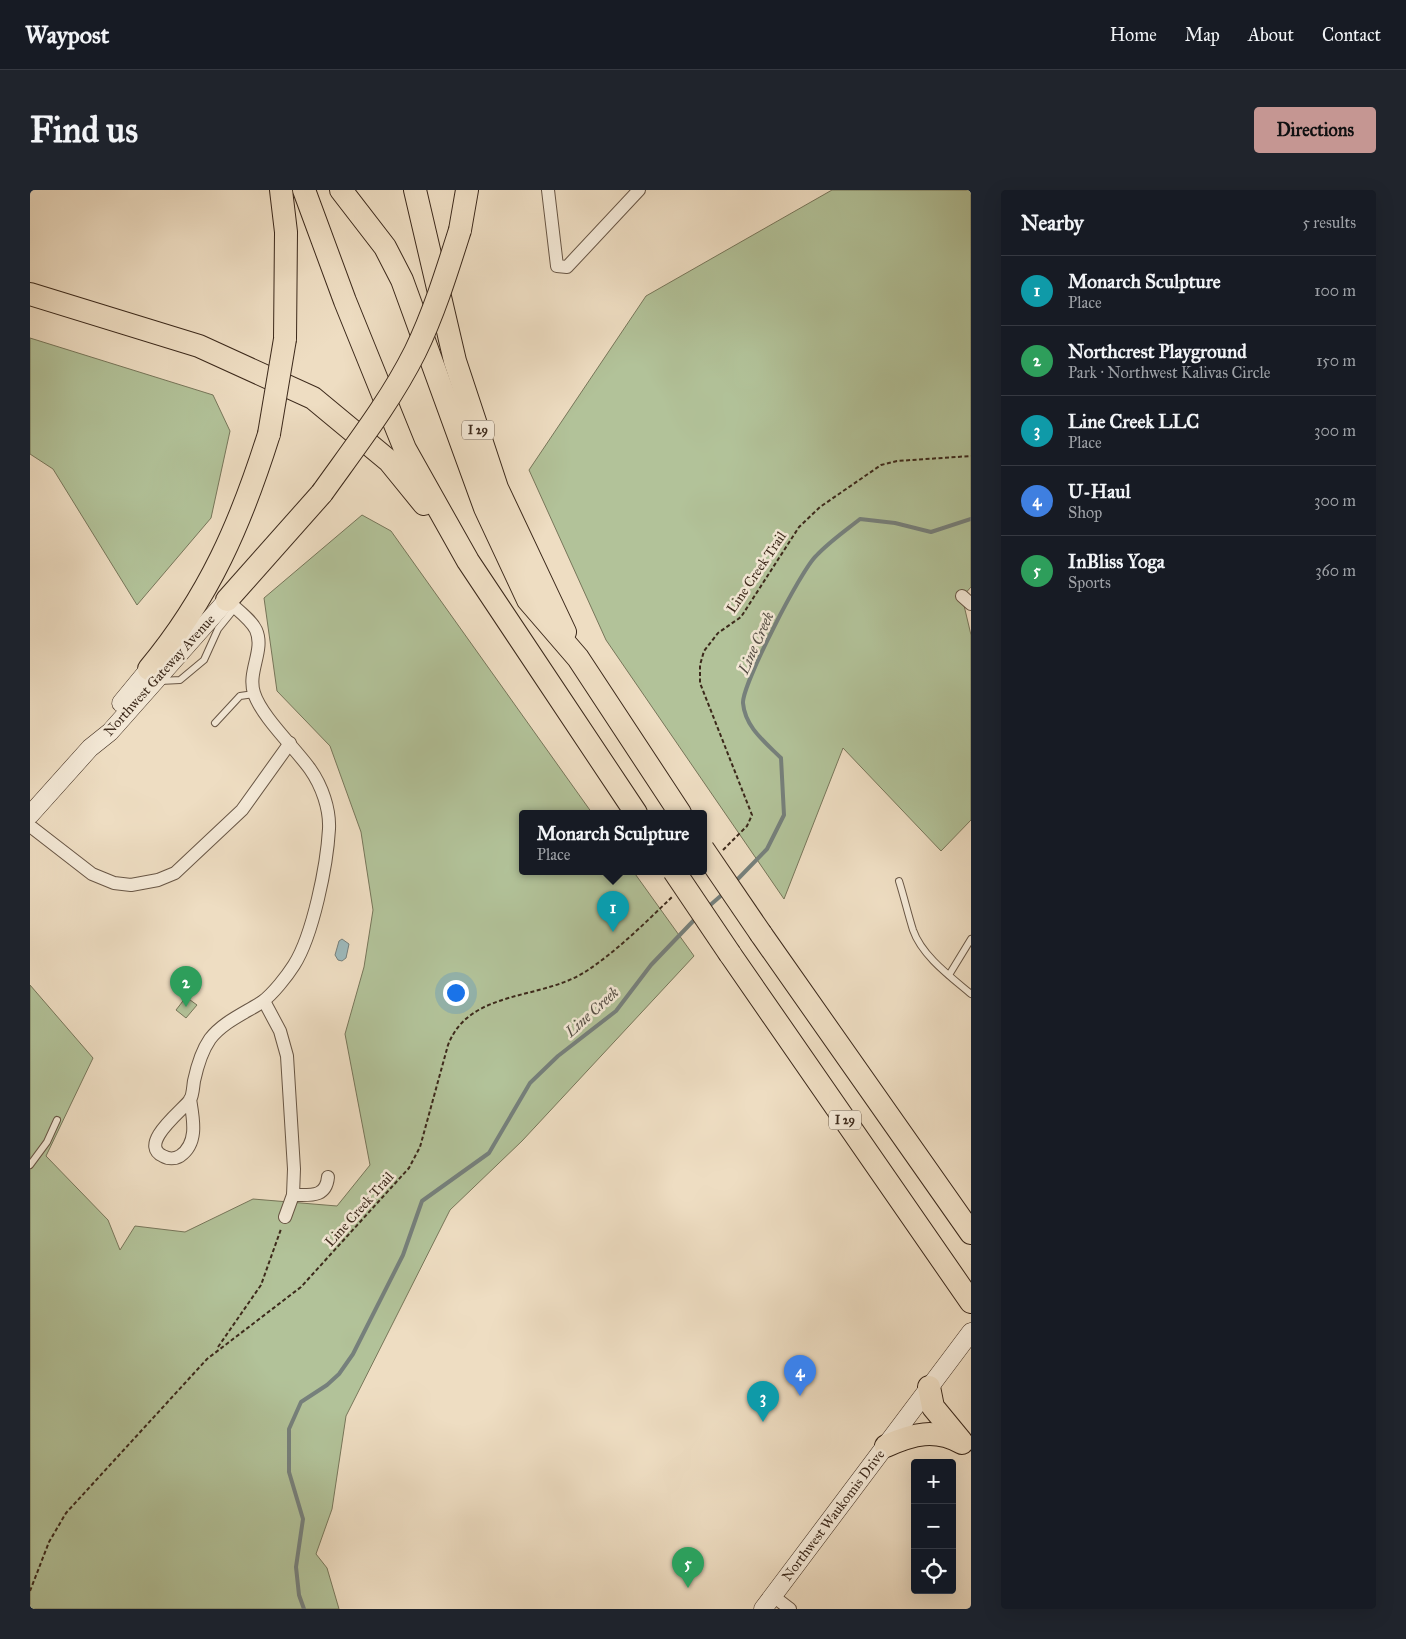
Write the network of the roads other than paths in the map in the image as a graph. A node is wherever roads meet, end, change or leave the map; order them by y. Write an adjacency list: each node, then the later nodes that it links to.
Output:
1 (281, 190): 12 (highway, bridge)
2 (304, 190): 9 (highway)
3 (341, 190): 11 (highway)
4 (415, 190): 11 (highway, I 29)
5 (467, 190): 10 (highway, bridge)
6 (548, 190): 7 (street)
7 (639, 190)
8 (30, 294): 9 (highway)
9 (468, 561): 16 (highway)
10 (231, 604): 12 (main road, Northwest Gateway Avenue); 13 (street)
11 (578, 658): 17 (highway, I 29)
12 (153, 675): 18 (main road, Northwest Gateway Avenue)
13 (254, 694): 14 (lane); 15 (street)
14 (215, 723)
15 (290, 744): 19 (street); 26 (street)
16 (634, 810)
17 (678, 810)
18 (30, 816)
19 (30, 826)
20 (710, 852): 33 (highway, I 29, bridge)
21 (677, 875): 34 (highway, I 29, bridge)
22 (899, 881): 24 (lane)
23 (971, 938): 24 (lane)
24 (949, 975): 25 (lane)
25 (971, 994)
26 (264, 1001): 27 (street); 31 (street)
27 (190, 1099)
28 (58, 1120): 29 (lane)
29 (30, 1165)
30 (328, 1178): 31 (street)
31 (293, 1195): 32 (street)
32 (285, 1217)
33 (971, 1233)
34 (965, 1294)
35 (971, 1332): 36 (main road, Northwest Waukomis Drive)
36 (929, 1387): 37 (main road, Northwest Waukomis Drive); 38 (highway)
37 (886, 1446): 38 (highway); 39 (main road, Northwest Waukomis Drive)
38 (966, 1447)
39 (768, 1602): 40 (street)
40 (790, 1609)

